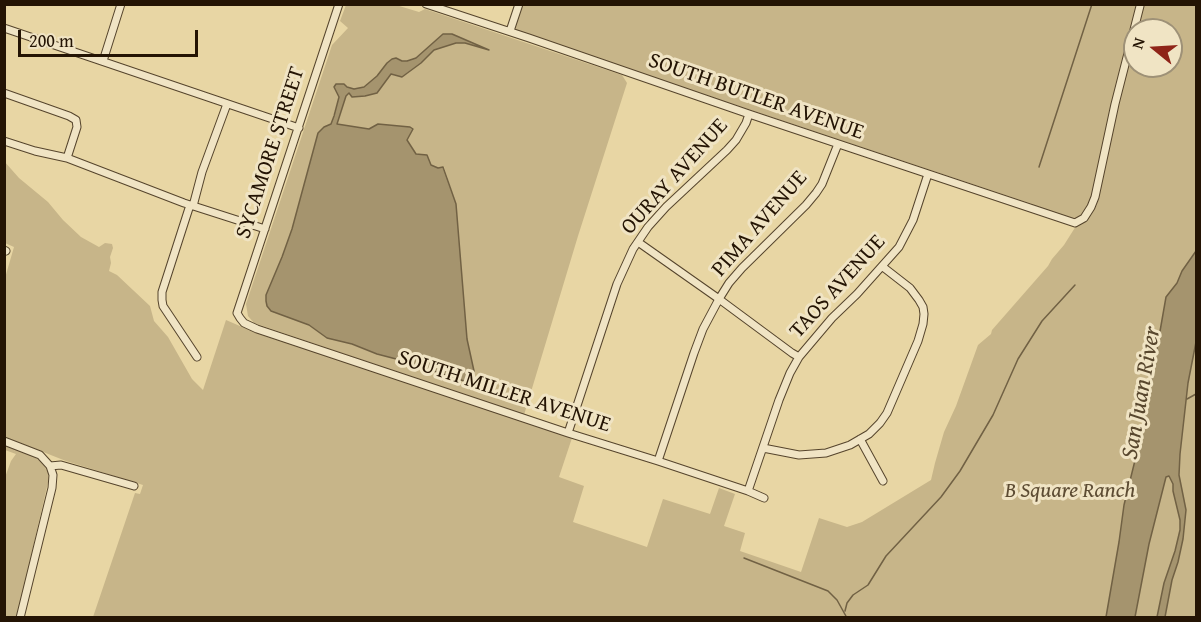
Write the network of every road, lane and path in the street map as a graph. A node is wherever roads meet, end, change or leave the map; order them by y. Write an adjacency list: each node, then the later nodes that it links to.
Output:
1 (121, 4): 8 (street)
2 (339, 4): 12 (street, SYCAMORE STREET)
3 (426, 4): 7 (street, SOUTH BUTLER AVENUE)
4 (519, 4): 7 (street)
5 (1140, 6): 16 (street, SOUTH BUTLER AVENUE)
6 (4, 28): 8 (street)
7 (510, 32): 11 (street, SOUTH BUTLER AVENUE)
8 (103, 61): 10 (street)
9 (4, 93): 15 (street)
10 (227, 104): 12 (street); 17 (street)
11 (749, 114): 14 (street, SOUTH BUTLER AVENUE); 19 (street, OURAY AVENUE)
12 (299, 128): 18 (street, SYCAMORE STREET)
13 (4, 141): 15 (street)
14 (838, 144): 16 (street, SOUTH BUTLER AVENUE); 21 (street, PIMA AVENUE)
15 (67, 158): 17 (street)
16 (928, 174): 20 (street, TAOS AVENUE)
17 (191, 205): 18 (street); 23 (street)
18 (265, 229): 22 (street, SYCAMORE STREET)
19 (638, 242): 21 (street); 25 (street, OURAY AVENUE)
20 (883, 267): 24 (street, TAOS AVENUE); 26 (street)
21 (719, 299): 24 (street); 29 (street, PIMA AVENUE)
22 (237, 313): 25 (street, SOUTH MILLER AVENUE)
23 (197, 357)
24 (799, 357): 28 (street, TAOS AVENUE)
25 (568, 433): 29 (street, SOUTH MILLER AVENUE)
26 (860, 439): 28 (street); 31 (street)
27 (4, 441): 30 (street)
28 (763, 448): 33 (street, TAOS AVENUE)
29 (658, 461): 33 (street, SOUTH MILLER AVENUE)
30 (50, 466): 32 (street); 35 (street)
31 (883, 481)
32 (134, 486)
33 (748, 491): 34 (street, SOUTH MILLER AVENUE)
34 (764, 498)
35 (20, 618)

